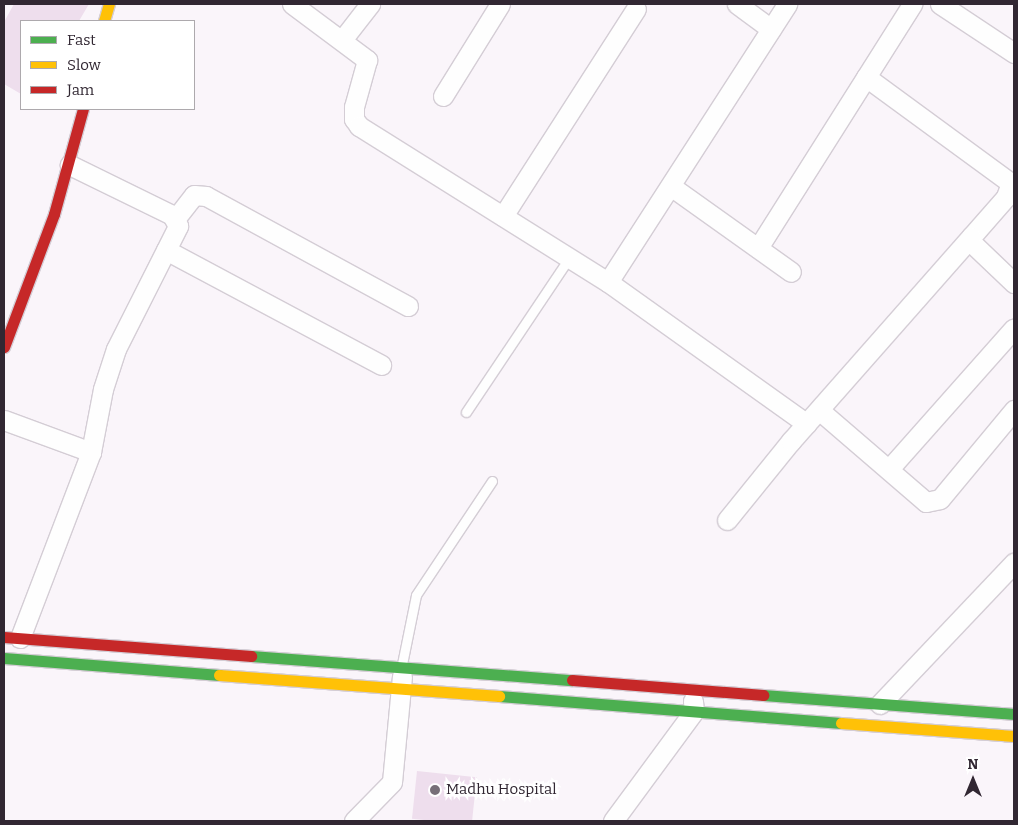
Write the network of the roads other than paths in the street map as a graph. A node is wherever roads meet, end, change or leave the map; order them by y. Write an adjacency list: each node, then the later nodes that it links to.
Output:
1 (109, 4): 10 (main road)
2 (292, 4): 12 (street)
3 (370, 4): 12 (street)
4 (500, 4): 15 (street)
5 (737, 4): 11 (street)
6 (787, 4): 11 (street)
7 (912, 4): 14 (street)
8 (940, 4): 13 (street)
9 (636, 10): 19 (street)
10 (104, 20)
11 (771, 29): 18 (street)
12 (342, 40): 19 (street)
13 (1014, 53)
14 (866, 77): 21 (street); 22 (street)
15 (443, 96)
16 (83, 110): 17 (main road)
17 (70, 165): 20 (street); 30 (main road)
18 (672, 187): 22 (street); 26 (street)
19 (503, 216): 24 (street)
20 (176, 218): 23 (street); 28 (street)
21 (971, 237): 27 (street); 34 (street)
22 (758, 248): 25 (street)
23 (166, 250): 31 (street); 36 (street)
24 (569, 258): 26 (street); 33 (lane)
25 (791, 272)
26 (608, 282): 34 (street)
27 (1014, 284)
28 (408, 306)
29 (1014, 328): 37 (street)
30 (4, 346)
31 (381, 364)
32 (1014, 410): 37 (street)
33 (466, 412)
34 (813, 417): 37 (street); 39 (street)
35 (4, 420): 36 (street)
36 (91, 452): 41 (street)
37 (889, 470)
38 (492, 481): 44 (lane)
39 (727, 520)
40 (1014, 563): 50 (street)
41 (12, 637): 42 (main road)
42 (209, 652): 44 (main road); 45 (main road)
43 (4, 658): 45 (main road)
44 (401, 667): 46 (street); 47 (main road)
45 (205, 673): 46 (main road)
46 (402, 688): 52 (main road); 58 (street)
47 (692, 690): 48 (main road); 52 (street)
48 (832, 700): 50 (main road); 54 (main road)
49 (1014, 703): 51 (main road)
50 (880, 704): 51 (main road)
51 (948, 709): 53 (main road)
52 (694, 711): 54 (main road); 59 (street)
53 (1014, 714)
54 (831, 721): 55 (main road)
55 (942, 730): 56 (main road); 57 (main road)
56 (1014, 736)
57 (1014, 747)
58 (354, 821)
59 (613, 821)

